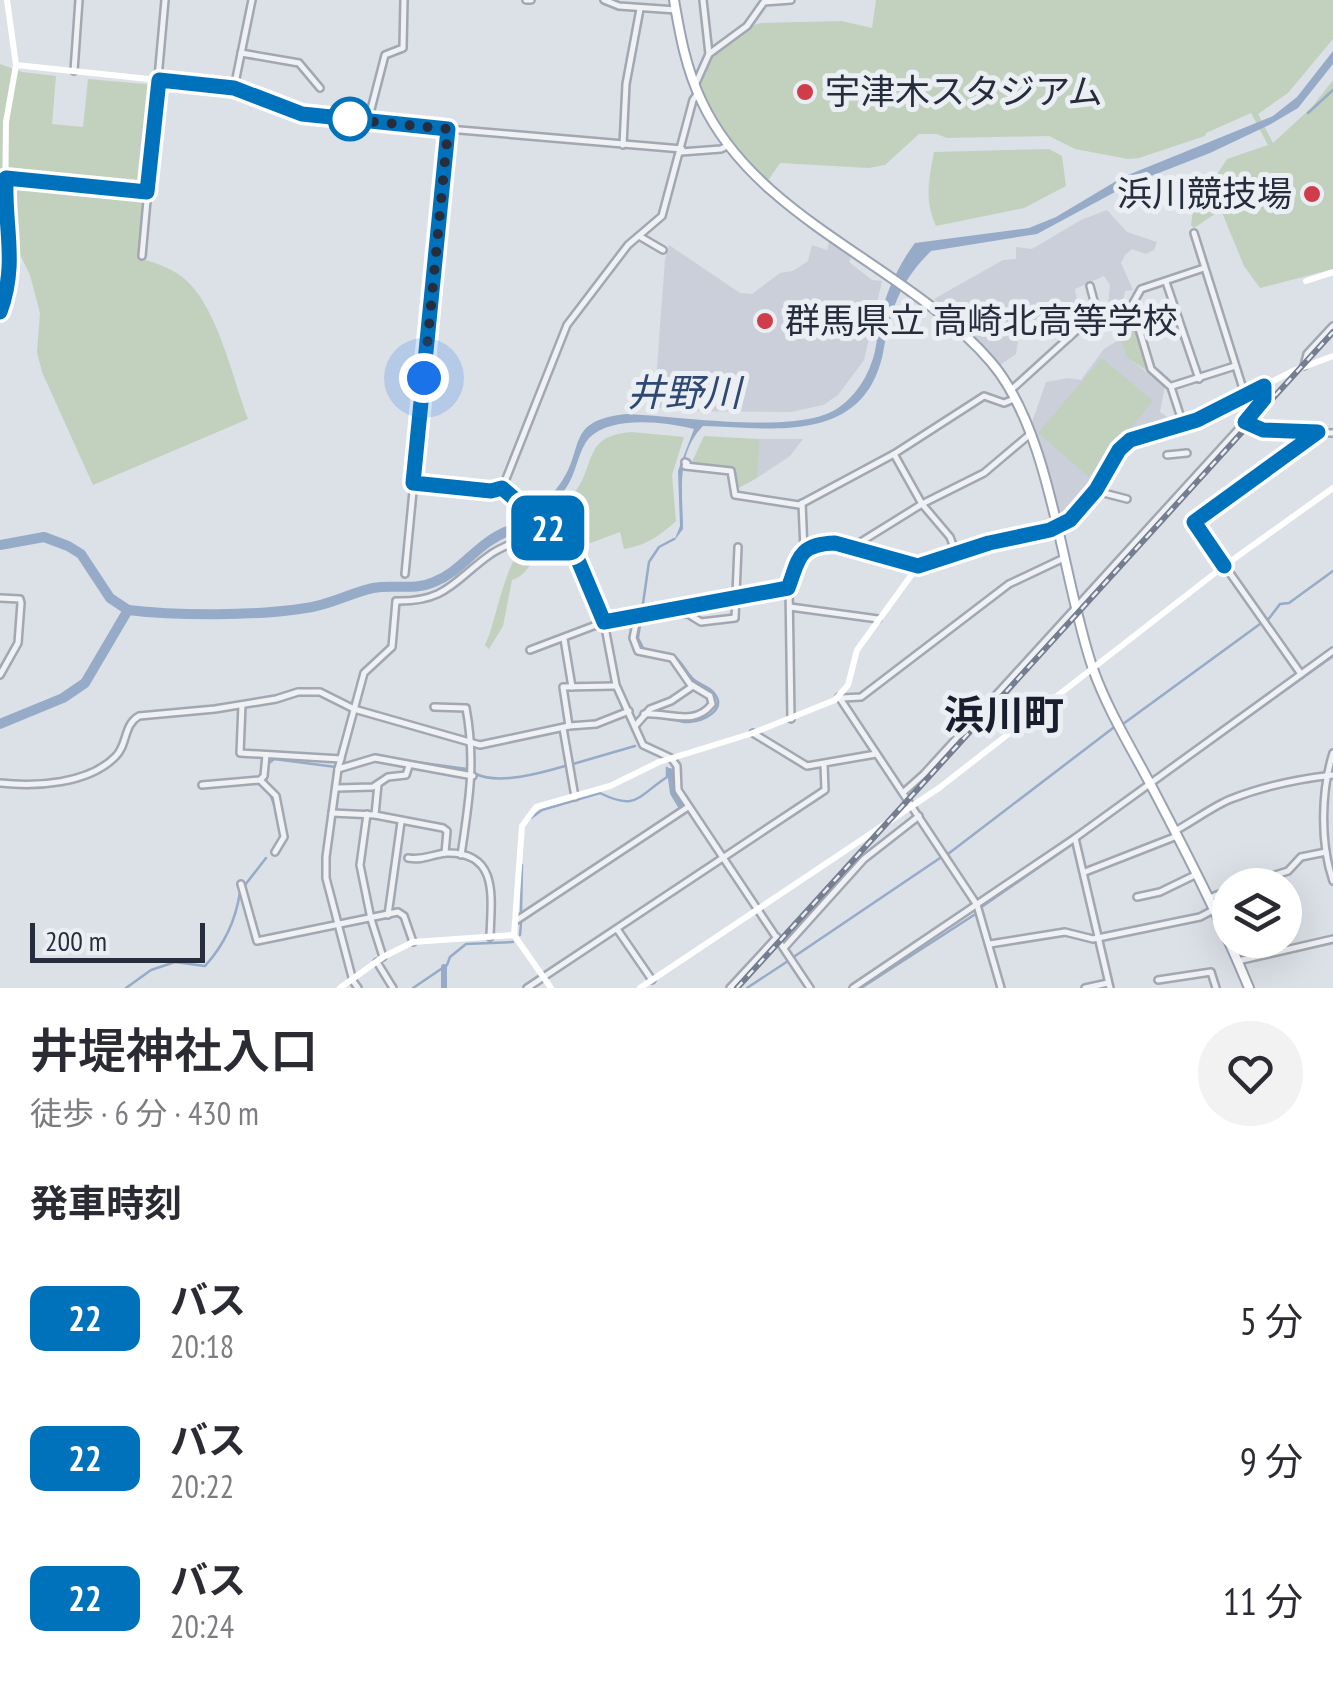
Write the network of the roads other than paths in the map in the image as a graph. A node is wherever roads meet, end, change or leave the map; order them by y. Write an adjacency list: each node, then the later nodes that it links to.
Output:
1 (7, 0): 13 (street)
2 (79, 0): 14 (street)
3 (165, 0): 15 (street)
4 (252, 0): 11 (street)
5 (404, 0): 20 (street)
6 (604, 0): 10 (street)
7 (702, 0): 12 (street)
8 (792, 0): 12 (street)
9 (675, 5): 10 (street); 18 (main road)
10 (640, 9): 22 (street)
11 (241, 53): 16 (street); 17 (street)
12 (709, 54): 18 (street)
13 (16, 65): 14 (street); 25 (street)
14 (74, 70): 15 (street)
15 (159, 80): 16 (street); 26 (street)
16 (234, 88): 19 (street)
17 (320, 88)
18 (696, 89): 23 (main road); 24 (street)
19 (290, 110): 20 (street)
20 (368, 121): 21 (street)
21 (448, 129): 22 (street); 56 (street)
22 (622, 145): 24 (street)
23 (728, 145): 24 (street); 45 (main road)
24 (681, 150): 29 (street)
25 (6, 178): 26 (street); 27 (street)
26 (147, 192): 31 (street)
27 (2, 215): 37 (street)
28 (1194, 234): 32 (street)
29 (638, 236): 30 (street); 57 (street)
30 (662, 250)
31 (142, 256)
32 (1204, 268): 35 (street); 40 (street)
33 (1333, 272): 34 (street)
34 (1306, 281)
35 (1166, 282): 42 (street); 44 (street)
36 (1090, 286): 45 (street)
37 (1, 309)
38 (1333, 326): 41 (street)
39 (1333, 356): 41 (street)
40 (1236, 366): 42 (street); 46 (street)
41 (1304, 366): 43 (street)
42 (1198, 379): 44 (street)
43 (1264, 386): 46 (street); 47 (street)
44 (1171, 387): 48 (street)
45 (1012, 395): 51 (main road); 53 (street)
46 (1246, 395): 48 (street)
47 (1245, 422): 49 (street); 76 (street)
48 (1183, 424): 59 (street)
49 (1318, 432): 50 (street); 71 (street)
50 (1333, 432)
51 (1030, 434): 62 (street); 63 (main road)
52 (1187, 453): 54 (street)
53 (894, 454): 61 (street); 62 (street)
54 (1167, 456)
55 (686, 463): 61 (street)
56 (413, 483): 57 (street); 72 (street)
57 (502, 488): 64 (street)
58 (1333, 488): 71 (street)
59 (1096, 490): 60 (street); 63 (street)
60 (1127, 499)
61 (802, 503): 67 (street)
62 (922, 504): 66 (street); 68 (street)
63 (1056, 527): 68 (street); 69 (main road)
64 (548, 528): 81 (street); 94 (street)
65 (738, 547): 74 (street)
66 (850, 548): 67 (street); 70 (street)
67 (804, 550): 73 (street)
68 (956, 553): 70 (street)
69 (1064, 558): 76 (main road); 91 (street)
70 (918, 566): 80 (street)
71 (1224, 566): 85 (street); 87 (street)
72 (405, 574)
73 (788, 588): 74 (street); 78 (street)
74 (735, 597): 77 (street); 77 (street)
75 (0, 598): 86 (street)
76 (1077, 607): 85 (main road); 118 (street)
77 (678, 608): 79 (street)
78 (790, 608): 80 (street); 97 (street)
79 (642, 613): 81 (street); 89 (street)
80 (878, 619): 91 (street)
81 (604, 622): 82 (street); 88 (street)
82 (564, 639): 83 (street); 90 (street)
83 (530, 650)
84 (1333, 651): 87 (street)
85 (1094, 670): 114 (main road); 120 (street)
86 (0, 674)
87 (1301, 674): 114 (street)
88 (616, 685): 90 (street); 95 (street)
89 (693, 686): 96 (street); 96 (street)
90 (572, 687): 99 (street)
91 (840, 697): 97 (street); 103 (street)
92 (242, 705): 94 (street); 104 (street); 113 (street)
93 (434, 707): 101 (street)
94 (354, 708): 101 (street); 106 (street)
95 (629, 711): 98 (street); 99 (street)
96 (644, 714): 98 (street)
97 (791, 718): 100 (street)
98 (636, 726): 105 (street)
99 (566, 727): 101 (street); 119 (street)
100 (753, 733): 105 (street); 107 (street)
101 (473, 744): 111 (street)
102 (1333, 752): 110 (street)
103 (876, 754): 107 (street); 118 (street)
104 (266, 755): 106 (street); 112 (street)
105 (671, 758): 119 (street); 121 (street)
106 (341, 759): 109 (street)
107 (824, 764): 133 (street)
108 (409, 766): 109 (street); 111 (street); 115 (street)
109 (338, 769): 117 (street)
110 (1330, 775): 126 (street); 127 (street)
111 (473, 776): 132 (street)
112 (260, 780): 116 (street); 129 (street)
113 (0, 783)
114 (1150, 783): 127 (main road); 128 (street)
115 (378, 784): 117 (street); 123 (street)
116 (202, 785)
117 (335, 788): 122 (street)
118 (904, 791): 120 (street)
119 (575, 797): 149 (street)
120 (912, 805): 124 (street); 145 (street)
121 (688, 807): 133 (street); 149 (street)
122 (332, 814): 123 (street); 150 (street)
123 (371, 814): 125 (street); 148 (street)
124 (919, 816): 143 (street); 159 (street)
125 (401, 822): 131 (street); 147 (street)
126 (1329, 823): 130 (street)
127 (1176, 834): 136 (street); 137 (main road)
128 (1075, 838): 136 (street); 143 (street)
129 (275, 852)
130 (1326, 852): 135 (street); 138 (street)
131 (445, 853): 132 (street); 134 (street)
132 (461, 855): 155 (street)
133 (722, 856): 145 (street); 151 (street)
134 (408, 858)
135 (1291, 868)
136 (1085, 872): 154 (street)
137 (1197, 874): 140 (street); 142 (main road)
138 (1333, 881)
139 (242, 884): 150 (street)
140 (1137, 897)
141 (1212, 897): 142 (street)
142 (1209, 898): 144 (main road)
143 (977, 905): 158 (street); 175 (street)
144 (1212, 905)
145 (758, 909): 153 (street); 164 (street)
146 (1212, 910): 154 (street)
147 (388, 915): 148 (street); 157 (street)
148 (370, 918): 150 (street); 161 (street)
149 (517, 920): 152 (street)
150 (338, 923): 166 (street)
151 (617, 928): 163 (street); 164 (street)
152 (514, 935): 155 (street); 163 (street)
153 (776, 938): 159 (street); 173 (street)
154 (1098, 938): 158 (street); 167 (street)
155 (490, 939): 157 (street)
156 (1333, 939): 162 (street)
157 (413, 942): 161 (street)
158 (990, 944): 176 (street)
159 (784, 948): 174 (street)
160 (1237, 958): 162 (main road)
161 (380, 960): 166 (street); 169 (street)
162 (1238, 961): 179 (main road)
163 (544, 977): 170 (street); 171 (street)
164 (652, 980): 172 (street)
165 (1158, 980): 178 (street)
166 (356, 984): 168 (street)
167 (1109, 986): 177 (street)
168 (340, 988)
169 (393, 988)
170 (528, 988)
171 (551, 988)
172 (640, 988)
173 (730, 988)
174 (810, 988)
175 (853, 988)
176 (1001, 988)
177 (1085, 988)
178 (1216, 988)
179 (1249, 988)

